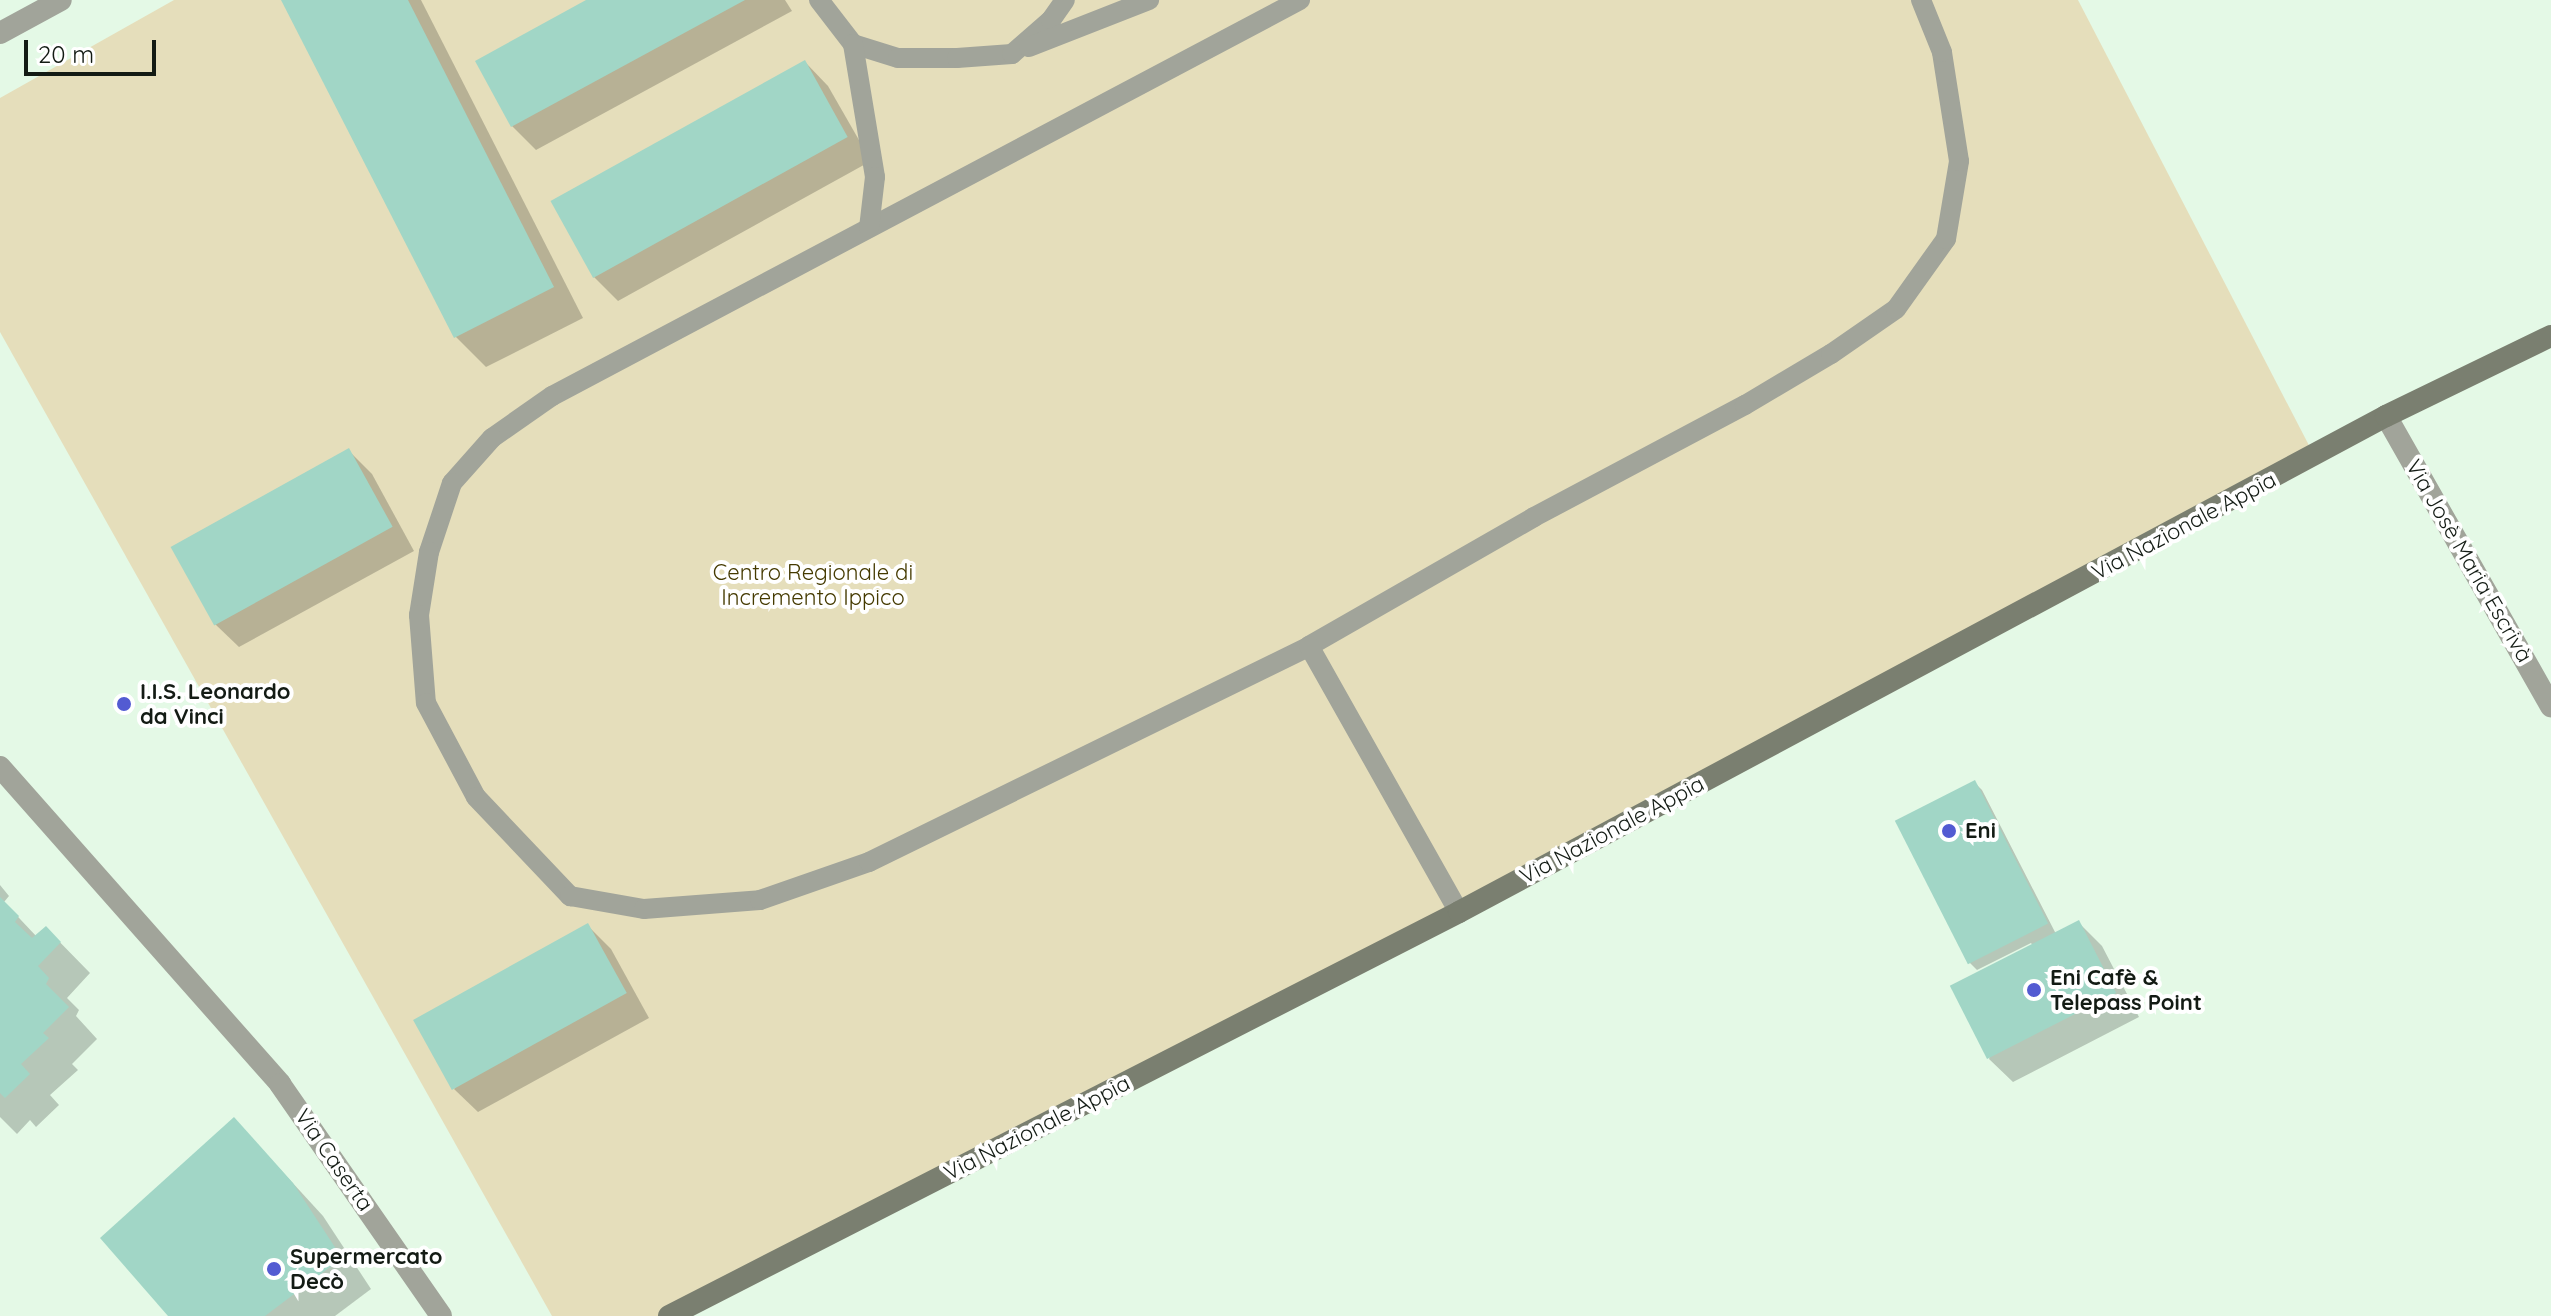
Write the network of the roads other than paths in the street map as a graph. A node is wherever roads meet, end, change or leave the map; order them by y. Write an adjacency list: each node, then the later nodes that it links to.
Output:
1 (61, 0): 7 (street)
2 (819, 0): 8 (lane)
3 (1065, 0): 9 (lane)
4 (1149, 0): 9 (lane)
5 (1300, 0): 10 (lane)
6 (1921, 0): 13 (lane)
7 (0, 33)
8 (853, 44): 9 (lane); 10 (lane)
9 (1012, 54)
10 (869, 228): 13 (lane)
11 (2551, 336): 12 (main road, Via Nazionale Appia)
12 (2386, 416): 14 (street, Via Josè Maria Escrivà); 16 (main road, Via Nazionale Appia)
13 (1309, 646): 16 (lane)
14 (2551, 706)
15 (0, 767): 17 (street, Via Caserta)
16 (1459, 912): 18 (main road, Via Nazionale Appia)
17 (441, 1316)
18 (669, 1316)

